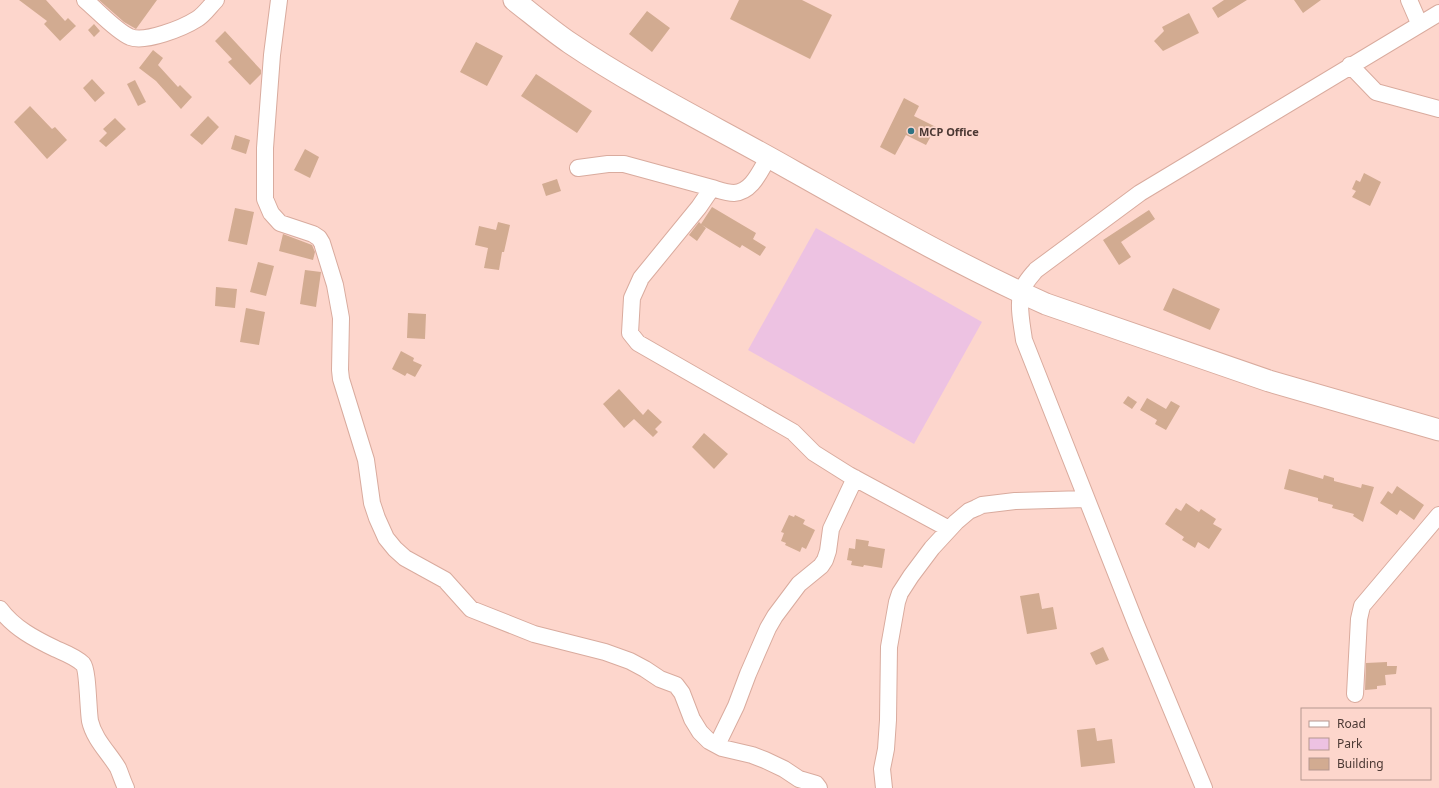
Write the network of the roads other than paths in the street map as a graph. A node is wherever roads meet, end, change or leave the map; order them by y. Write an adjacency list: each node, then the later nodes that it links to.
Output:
1 (85, 0): 2 (street)
2 (216, 0)
3 (279, 0): 21 (street)
4 (514, 0): 10 (main road)
5 (1409, 0): 7 (street)
6 (1439, 13): 7 (street)
7 (1419, 24): 8 (street)
8 (1350, 65): 9 (street); 13 (street)
9 (1439, 109)
10 (768, 158): 12 (street); 13 (main road)
11 (578, 168): 12 (street)
12 (712, 188): 15 (street)
13 (1021, 293): 14 (main road); 16 (street)
14 (1439, 430)
15 (855, 478): 18 (street); 21 (street)
16 (1086, 499): 18 (street); 25 (street)
17 (1439, 515): 20 (street)
18 (949, 529): 24 (street)
19 (0, 609): 22 (street)
20 (1355, 694)
21 (717, 745): 23 (street)
22 (126, 788)
23 (820, 788)
24 (884, 788)
25 (1204, 788)

